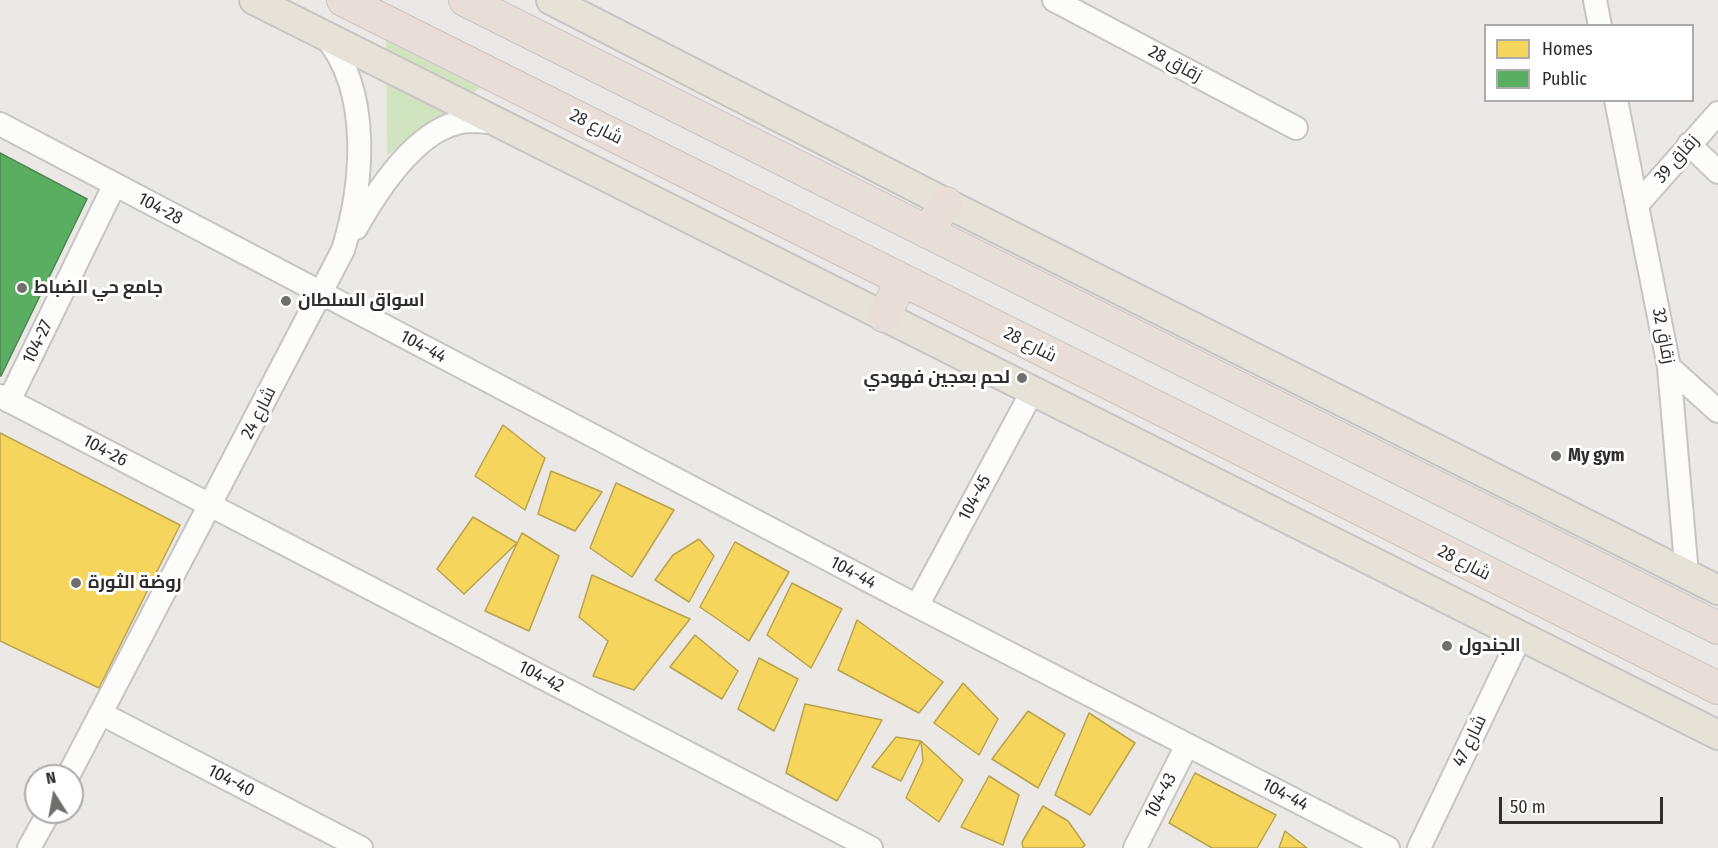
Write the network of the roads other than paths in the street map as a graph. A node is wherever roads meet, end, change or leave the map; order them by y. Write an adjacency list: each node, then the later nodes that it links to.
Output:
1 (254, 0): 10 (main road)
2 (343, 0): 23 (highway, شارع 28)
3 (465, 0): 21 (highway)
4 (551, 0): 8 (main road)
5 (574, 0): 8 (main road)
6 (1054, 0): 15 (street, زقاق 28)
7 (1595, 0): 9 (street)
8 (598, 24): 19 (main road)
9 (1600, 24)
10 (324, 34): 13 (main road); 22 (street, شارع 24)
11 (1616, 102): 20 (street, زقاق 32)
12 (1718, 113): 16 (street, زقاق 39)
13 (496, 123): 22 (street); 25 (main road)
14 (0, 124): 18 (street, 104-28)
15 (1296, 128)
16 (1689, 144): 17 (street); 20 (street, زقاق 39)
17 (1718, 172)
18 (114, 186): 24 (street, 104-28); 28 (street, 104-27)
19 (946, 202): 21 (highway); 31 (main road)
20 (1637, 205): 26 (street, زقاق 32)
21 (927, 232): 34 (highway)
22 (343, 250): 24 (street, شارع 24)
23 (902, 280): 25 (highway); 36 (highway, شارع 28)
24 (320, 293): 30 (street, شارع 24); 33 (street, 104-44)
25 (884, 316): 27 (main road)
26 (1669, 367): 29 (street); 31 (street, زقاق 32)
27 (1033, 390): 33 (street, 104-45); 35 (main road)
28 (4, 398): 30 (street, 104-26)
29 (1718, 411)
30 (211, 506): 37 (street, شارع 24); 44 (street, 104-42)
31 (1687, 574): 32 (main road)
32 (1718, 590)
33 (917, 606): 39 (street, 104-44)
34 (1717, 626)
35 (1521, 635): 38 (main road); 47 (street, شارع 47)
36 (1718, 688)
37 (102, 714): 40 (street, شارع 24); 43 (street, 104-40)
38 (1718, 735)
39 (1187, 745): 45 (street, 104-43); 46 (street, 104-44)
40 (75, 764)
41 (42, 824): 42 (street)
42 (29, 848)
43 (361, 848)
44 (871, 848)
45 (1135, 848)
46 (1388, 848)
47 (1419, 848)

